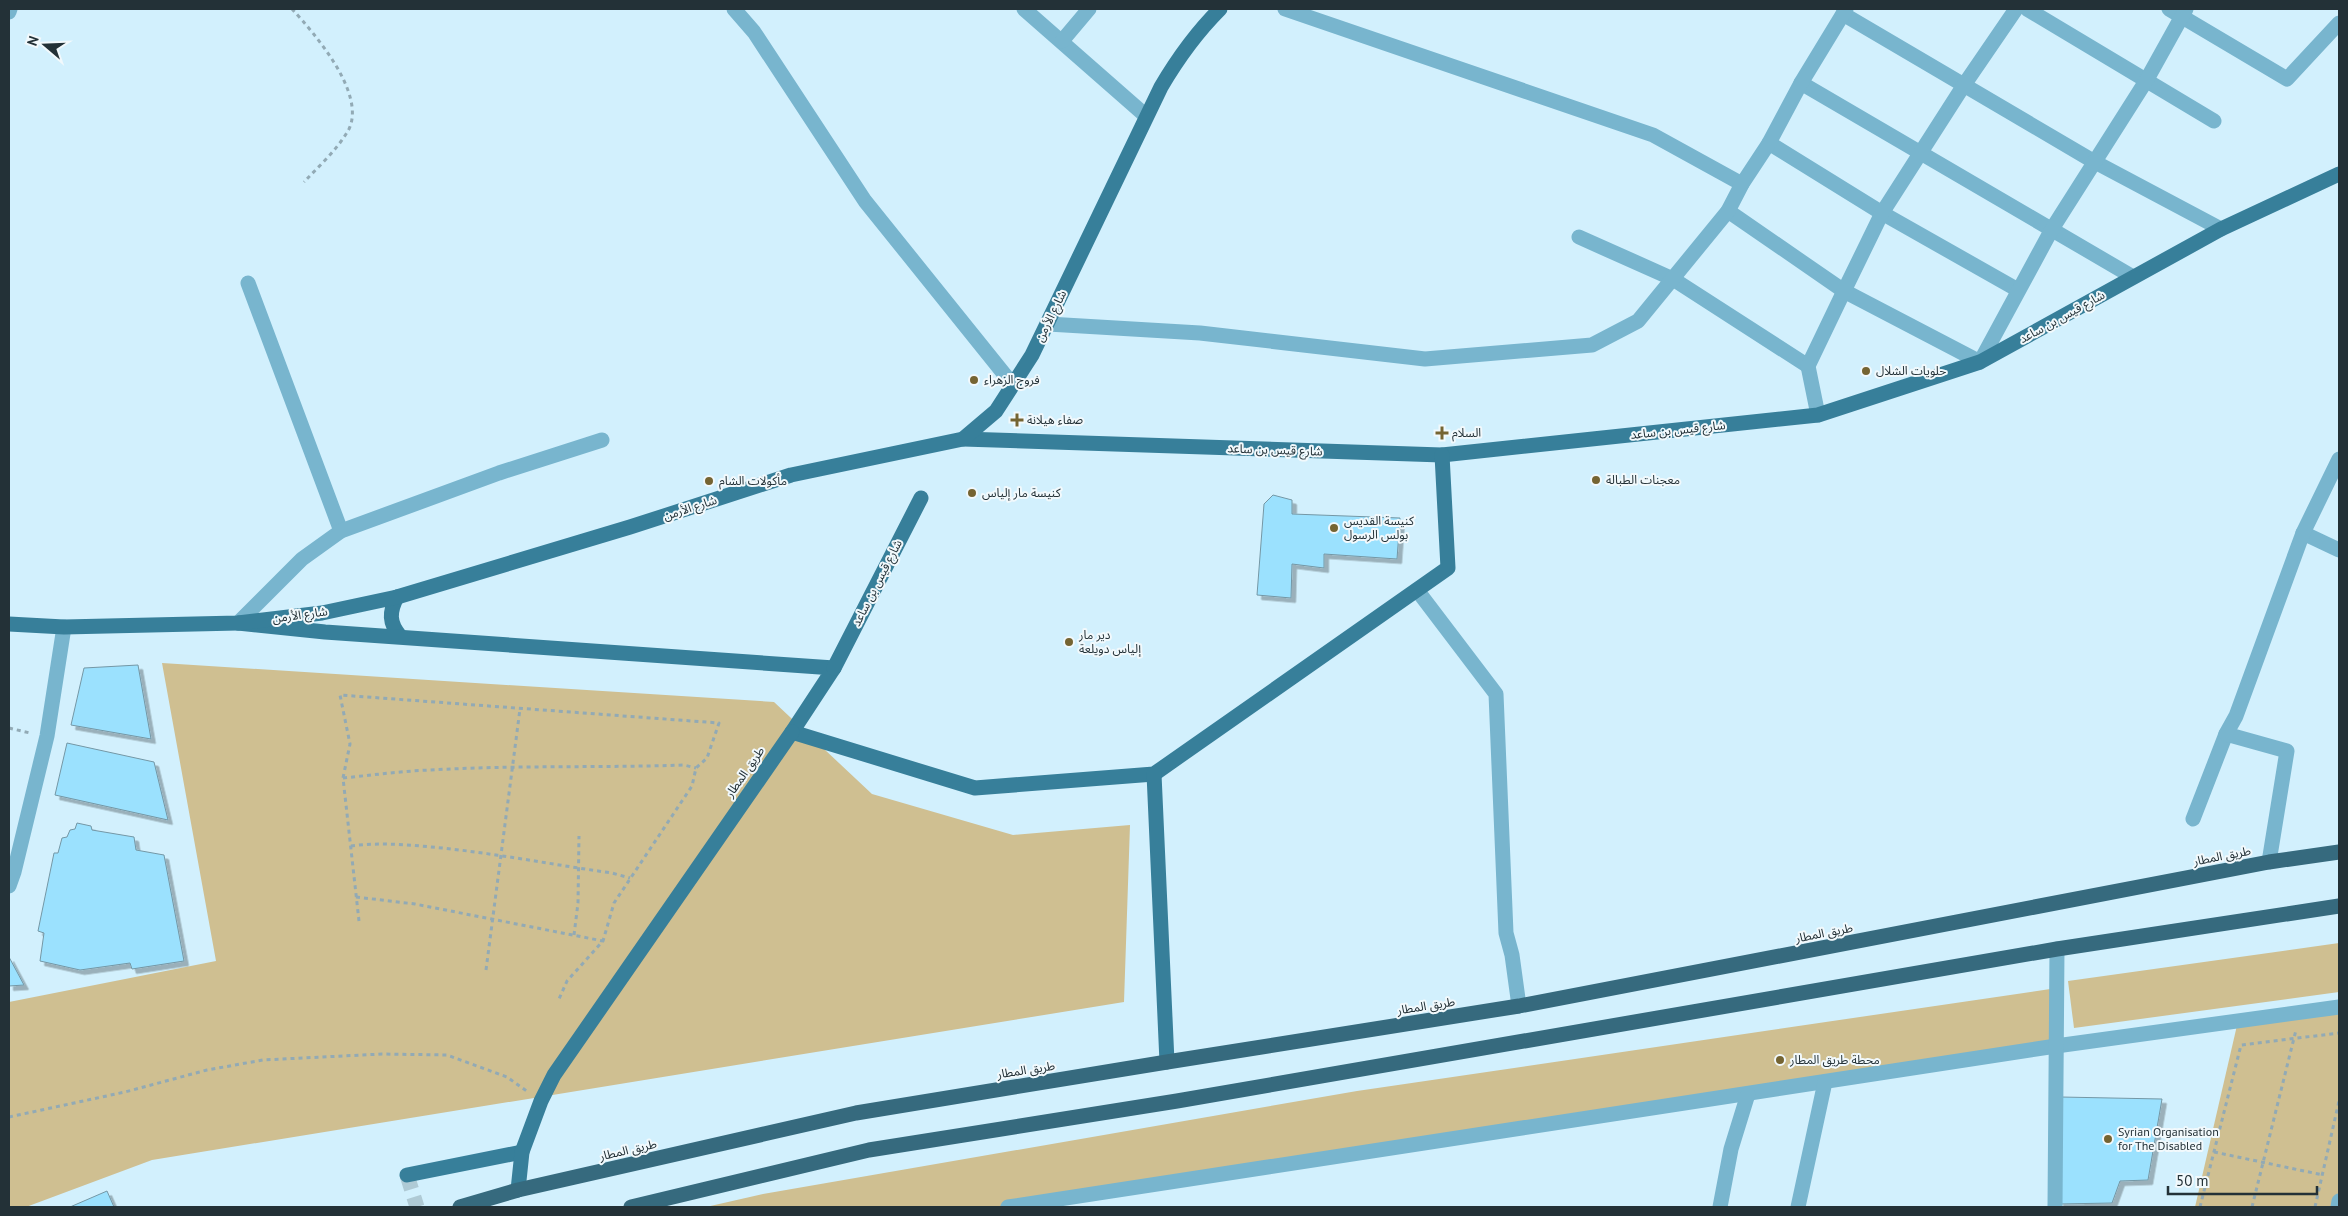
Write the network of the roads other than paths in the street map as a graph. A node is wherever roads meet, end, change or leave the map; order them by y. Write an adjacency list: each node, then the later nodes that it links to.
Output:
1 (734, 9): 35 (street)
2 (1024, 9): 11 (street)
3 (1089, 9): 11 (street)
4 (1220, 9): 15 (main road, شارع الأرمن)
5 (1284, 9): 21 (street)
6 (2016, 9): 14 (street)
7 (2027, 9): 12 (street)
8 (2179, 11): 10 (street); 12 (street)
9 (1844, 12): 13 (street); 14 (street)
10 (2339, 23)
11 (1062, 41): 15 (street)
12 (2146, 82): 16 (street); 19 (street)
13 (1800, 83): 17 (street); 18 (street)
14 (1964, 85): 18 (street); 19 (street)
15 (1146, 116): 32 (main road, شارع الأرمن)
16 (2214, 121)
17 (1769, 143): 21 (street); 23 (street)
18 (1921, 152): 23 (street); 24 (street)
19 (2093, 161): 24 (street); 25 (street)
20 (2339, 174): 25 (main road, شارع قيس بن ساعد)
21 (1742, 184): 22 (street)
22 (1728, 211): 28 (street); 31 (street)
23 (1882, 213): 30 (street); 31 (street)
24 (2052, 229): 27 (street); 30 (street)
25 (2221, 230): 27 (main road, شارع قيس بن ساعد)
26 (1579, 237): 28 (street)
27 (2134, 278): 33 (main road, شارع قيس بن ساعد)
28 (1673, 279): 32 (street); 34 (street)
29 (248, 283): 42 (street)
30 (2018, 290): 33 (street)
31 (1844, 291): 33 (street); 34 (street)
32 (1048, 324): 35 (main road, شارع الأرمن)
33 (1980, 362): 36 (main road, شارع قيس بن ساعد)
34 (1808, 366): 36 (street)
35 (1013, 385): 37 (main road, شارع الأرمن)
36 (1818, 415): 39 (main road, شارع قيس بن ساعد)
37 (963, 438): 39 (main road, شارع قيس بن ساعد); 46 (main road, شارع الأرمن)
38 (602, 440): 42 (street)
39 (1442, 455): 45 (main road)
40 (2339, 459): 43 (street)
41 (920, 498): 51 (main road, شارع قيس بن ساعد)
42 (341, 531): 47 (street)
43 (2302, 533): 44 (street); 53 (street)
44 (2339, 550)
45 (1417, 590): 54 (main road); 62 (street)
46 (397, 597): 47 (main road, شارع الأرمن); 50 (main road)
47 (238, 623): 49 (main road, شارع الأرمن); 50 (main road)
48 (9, 624): 49 (main road, شارع الأرمن)
49 (64, 627): 56 (street)
50 (400, 636): 51 (main road)
51 (834, 668): 52 (main road, شارع قيس بن ساعد)
52 (792, 732): 54 (main road); 68 (main road, طريق المطار)
53 (2226, 734): 55 (street); 58 (street)
54 (1154, 774): 65 (main road)
55 (2193, 819)
56 (15, 842): 59 (street)
57 (2339, 852): 58 (highway, طريق المطار)
58 (2269, 862): 62 (highway, طريق المطار)
59 (9, 886)
60 (2339, 906): 61 (highway)
61 (2056, 949): 64 (street); 73 (highway)
62 (1519, 1006): 65 (highway, طريق المطار)
63 (2339, 1007): 64 (street)
64 (2056, 1046): 66 (street); 77 (street)
65 (1166, 1062): 70 (highway, طريق المطار)
66 (1825, 1082): 67 (street); 76 (street)
67 (1748, 1094): 74 (street); 75 (street)
68 (522, 1152): 69 (main road); 70 (main road, طريق المطار)
69 (407, 1175)
70 (518, 1190): 72 (highway, طريق المطار)
71 (2339, 1201): 78 (street)
72 (460, 1207)
73 (631, 1207)
74 (1008, 1207)
75 (1720, 1207)
76 (1798, 1207)
77 (2055, 1207)
78 (2338, 1207)

